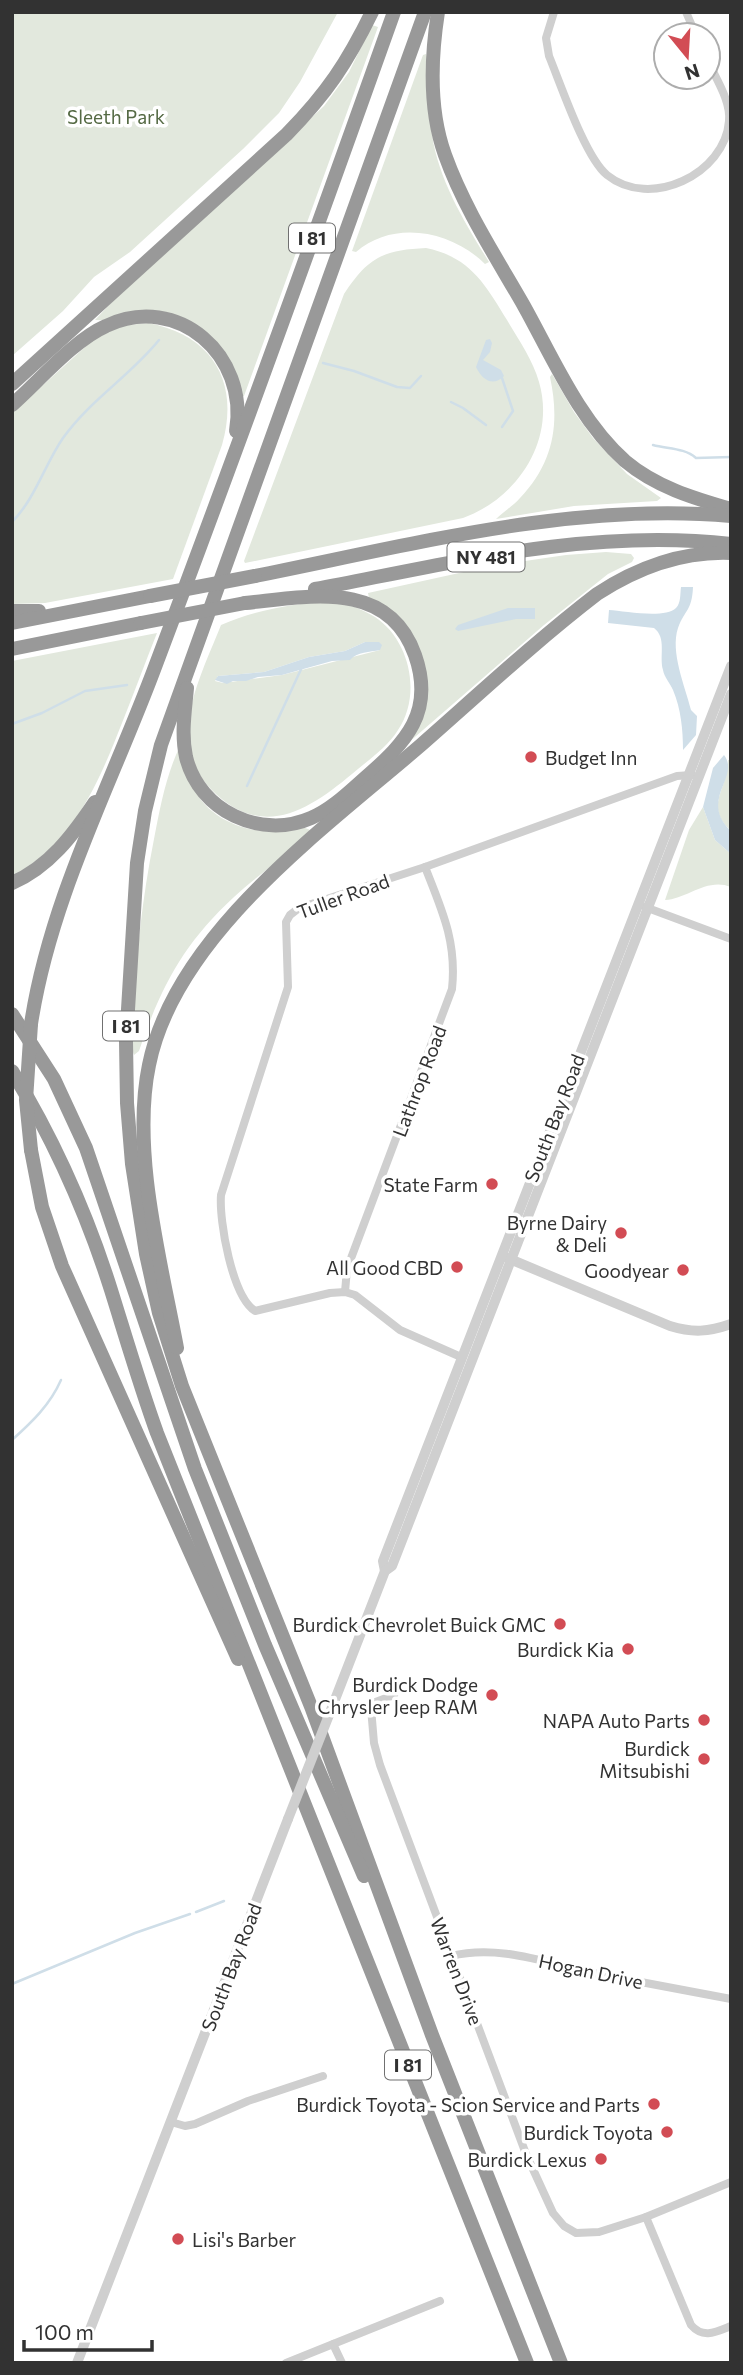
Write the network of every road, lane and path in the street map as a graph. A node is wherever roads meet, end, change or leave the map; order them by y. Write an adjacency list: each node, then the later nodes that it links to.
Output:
1 (372, 12): 7 (highway)
2 (394, 12): 9 (highway, I 81)
3 (425, 12): 18 (highway, I 81)
4 (438, 12): 10 (highway)
5 (554, 12): 6 (street)
6 (722, 91)
7 (12, 384)
8 (12, 405): 9 (highway)
9 (229, 464): 22 (highway, I 81)
10 (731, 509)
11 (731, 516): 15 (highway, NY 481, bridge)
12 (731, 544): 14 (highway, NY 481)
13 (731, 553): 34 (highway)
14 (245, 603): 18 (highway); 19 (highway, NY 481, bridge)
15 (90, 608): 16 (highway); 17 (highway, NY 481)
16 (12, 611)
17 (12, 623)
18 (196, 648): 34 (highway, I 81)
19 (12, 649)
20 (731, 667): 23 (street, South Bay Road)
21 (731, 694): 23 (street, South Bay Road)
22 (120, 758): 25 (highway); 37 (highway, I 81, bridge)
23 (694, 776): 24 (street, Tuller Road); 26 (street, South Bay Road)
24 (425, 867): 31 (street, Lathrop Road); 31 (street, Tuller Road)
25 (12, 883)
26 (643, 906): 27 (street); 30 (street, South Bay Road)
27 (731, 939)
28 (12, 1014): 40 (highway)
29 (12, 1071): 37 (highway)
30 (506, 1257): 32 (street); 33 (street, South Bay Road); 35 (street, South Bay Road)
31 (345, 1292): 33 (street)
32 (731, 1324)
33 (461, 1357): 35 (street, South Bay Road)
34 (187, 1401): 40 (highway, I 81)
35 (385, 1571): 42 (street, South Bay Road, bridge)
36 (394, 1695): 38 (street, Warren Drive)
37 (289, 1768): 51 (highway, I 81)
38 (451, 1956): 39 (street, Hogan Drive); 44 (street, Warren Drive)
39 (731, 1998)
40 (432, 2035): 52 (highway, I 81)
41 (323, 2076): 42 (street)
42 (171, 2122): 48 (street, South Bay Road)
43 (731, 2182): 44 (street)
44 (646, 2217): 46 (street)
45 (440, 2301): 47 (street)
46 (731, 2326)
47 (333, 2344): 49 (street); 50 (street)
48 (77, 2363)
49 (286, 2363)
50 (342, 2363)
51 (527, 2363)
52 (561, 2363)

